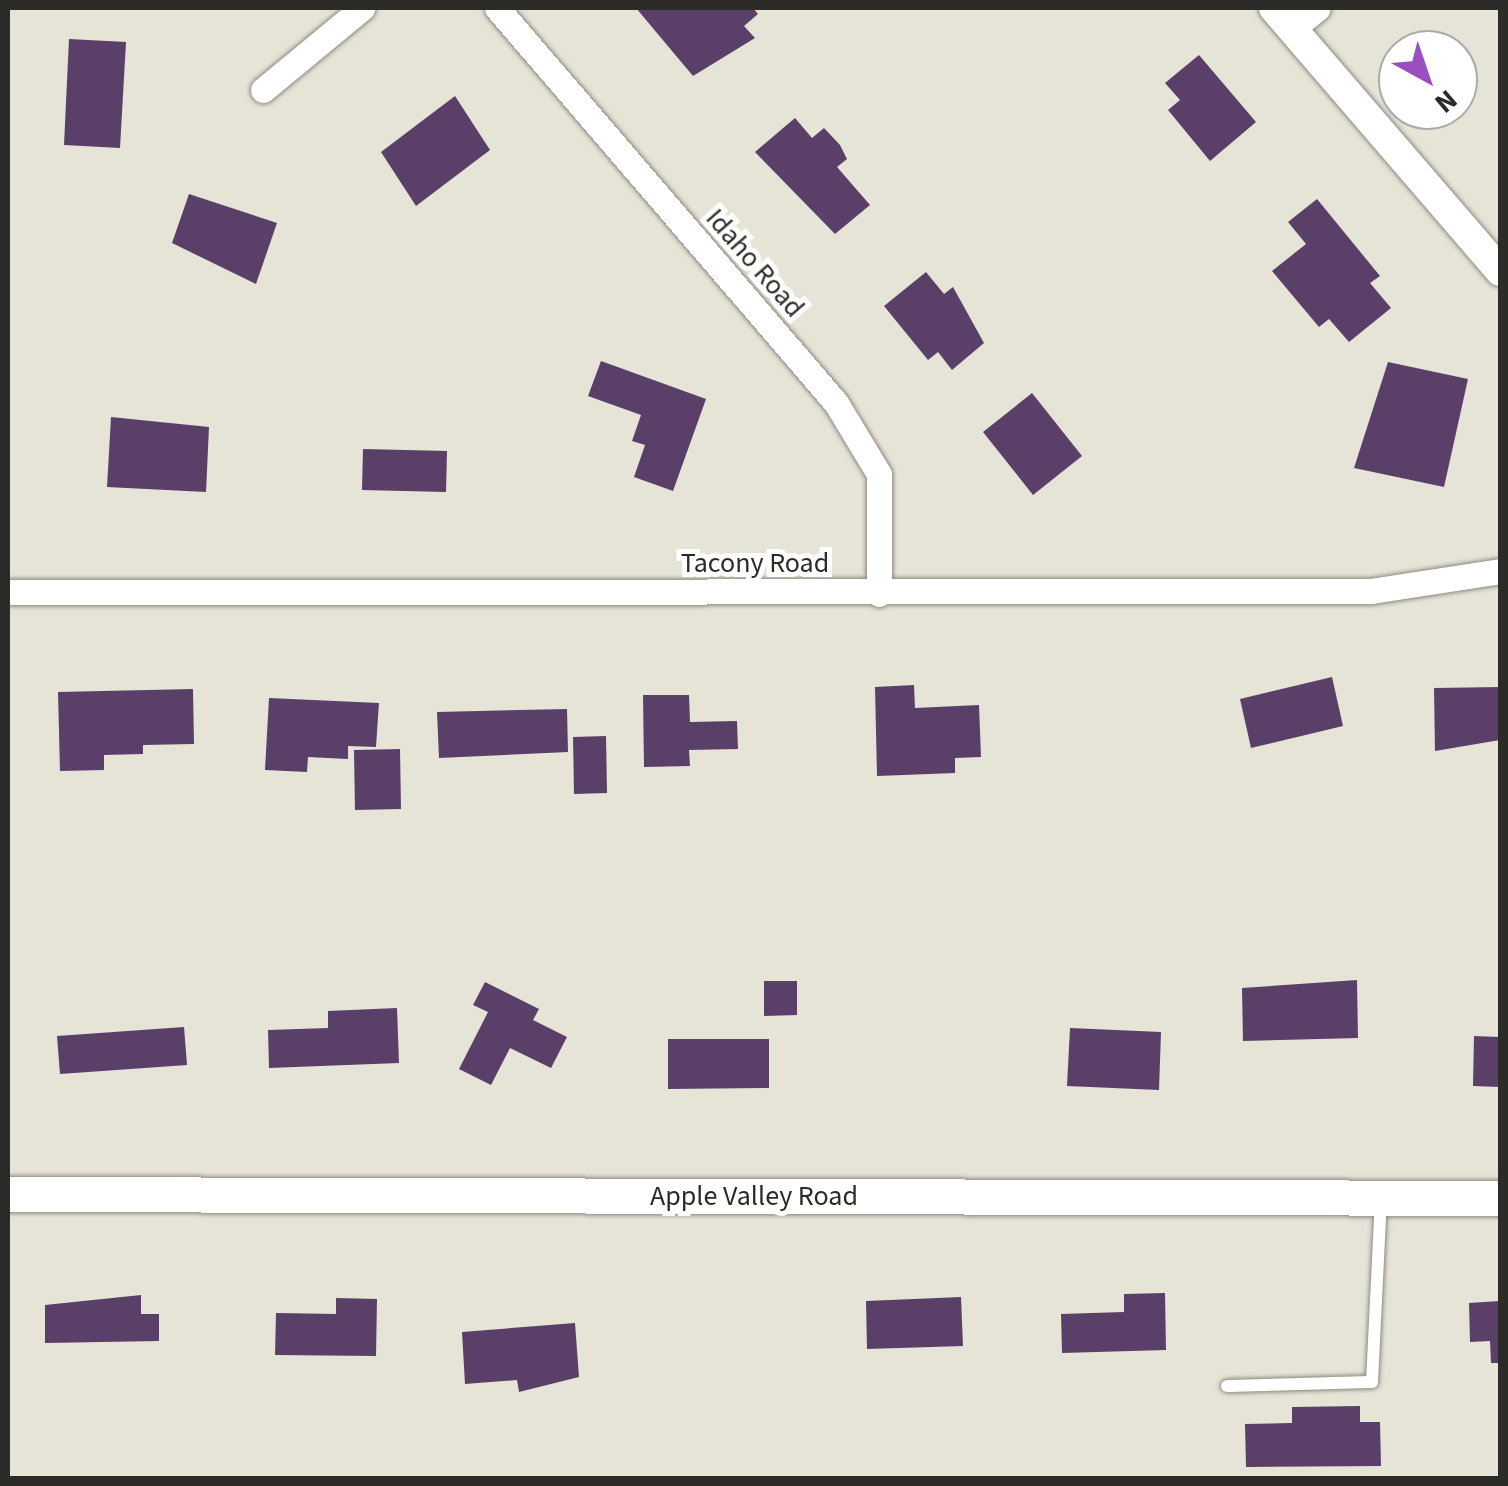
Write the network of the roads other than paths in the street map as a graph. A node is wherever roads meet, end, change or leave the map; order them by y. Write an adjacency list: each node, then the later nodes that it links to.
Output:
1 (362, 8): 5 (street)
2 (496, 8): 9 (street, Idaho Road)
3 (1318, 8): 4 (street)
4 (1283, 18): 6 (street)
5 (263, 90)
6 (1500, 270)
7 (1500, 571): 9 (street, Tacony Road)
8 (8, 592): 9 (street, Tacony Road)
9 (880, 594)
10 (8, 1194): 11 (main road, Apple Valley Road)
11 (1382, 1198): 12 (main road, Apple Valley Road); 13 (lane)
12 (1500, 1198)
13 (1226, 1386)

